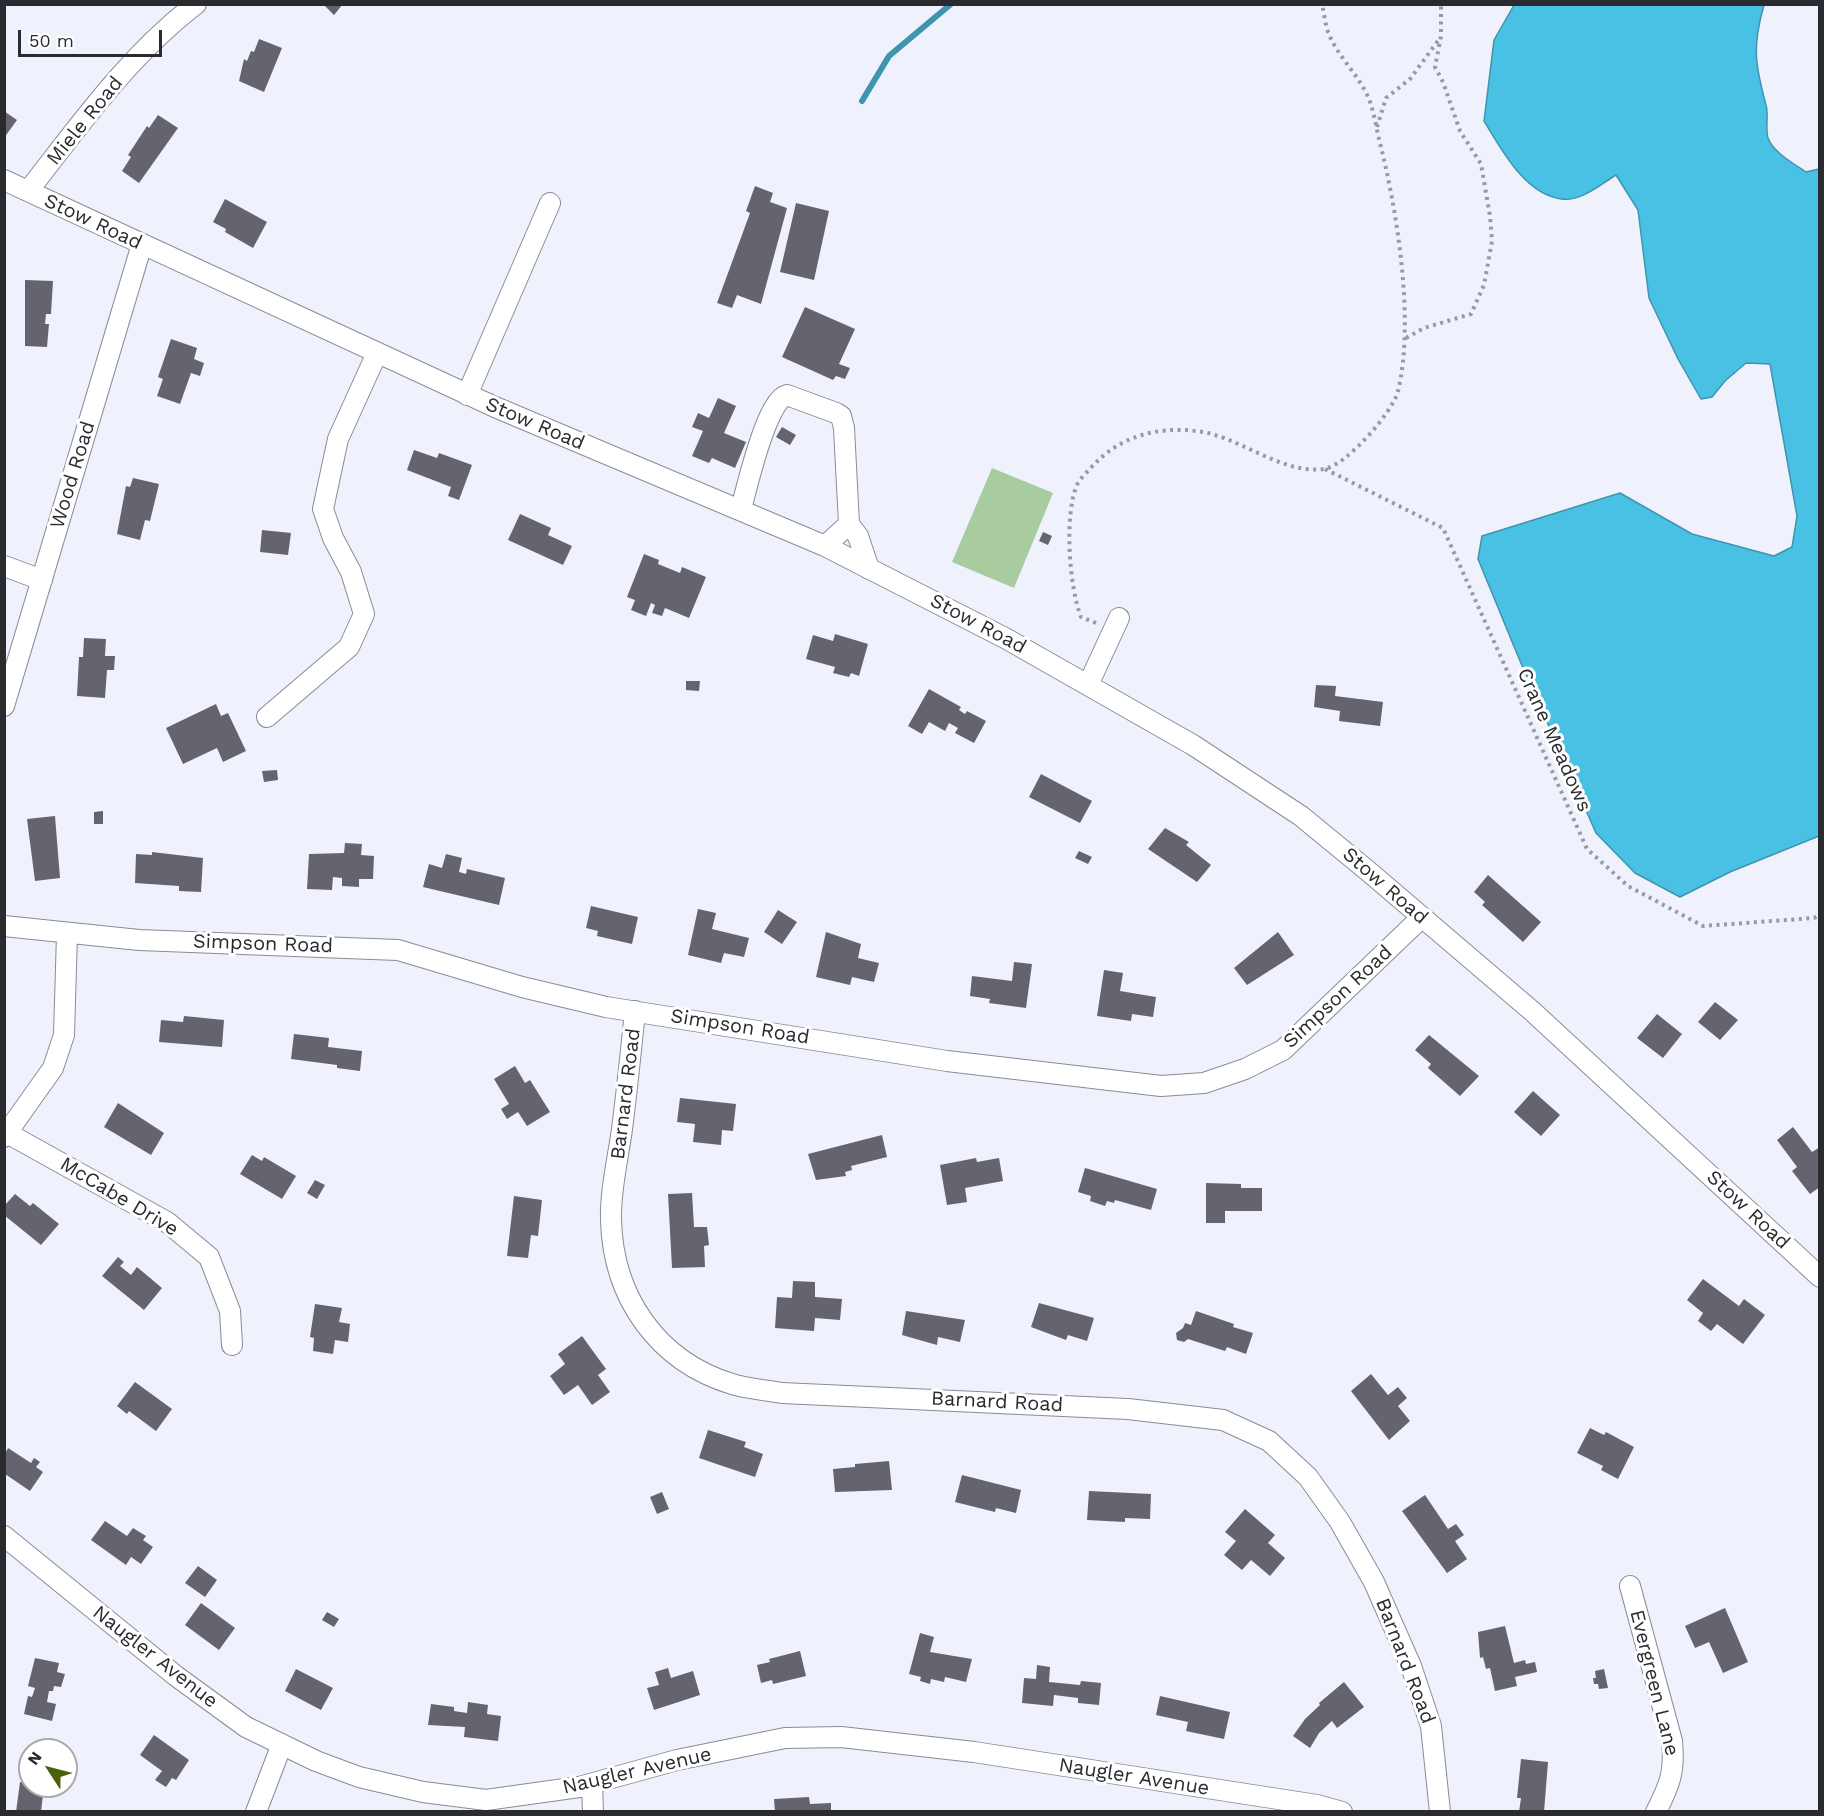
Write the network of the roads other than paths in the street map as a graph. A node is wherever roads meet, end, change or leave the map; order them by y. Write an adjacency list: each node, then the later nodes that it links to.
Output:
1 (196, 4): 3 (street, Miele Road)
2 (4, 180): 3 (street, Stow Road)
3 (28, 191): 5 (street, Stow Road)
4 (550, 203): 7 (street)
5 (142, 244): 6 (street, Stow Road); 13 (street, Wood Road)
6 (377, 353): 7 (street, Stow Road); 17 (street)
7 (467, 395): 8 (street, Stow Road)
8 (741, 509): 9 (street); 10 (street, Stow Road)
9 (849, 524): 10 (street); 12 (street)
10 (825, 546): 12 (street, Stow Road)
11 (4, 566): 13 (street)
12 (869, 569): 15 (street, Stow Road)
13 (42, 580): 16 (street, Wood Road)
14 (1116, 625): 15 (street)
15 (1088, 685): 18 (street, Stow Road)
16 (4, 706)
17 (267, 717)
18 (1421, 918): 21 (street, Simpson Road); 23 (street, Stow Road)
19 (4, 926): 20 (street, Simpson Road)
20 (67, 934): 21 (street, Simpson Road); 22 (street)
21 (635, 1011): 32 (street, Barnard Road)
22 (6, 1135): 24 (street, McCabe Drive)
23 (1820, 1276)
24 (232, 1345)
25 (6, 1545): 27 (street, Naugler Avenue)
26 (1630, 1586): 33 (street, Evergreen Lane)
27 (282, 1744): 28 (street, Naugler Avenue); 29 (street)
28 (592, 1784): 30 (street); 31 (street, Naugler Avenue)
29 (256, 1812)
30 (593, 1812)
31 (1342, 1812)
32 (1440, 1812)
33 (1656, 1812)

